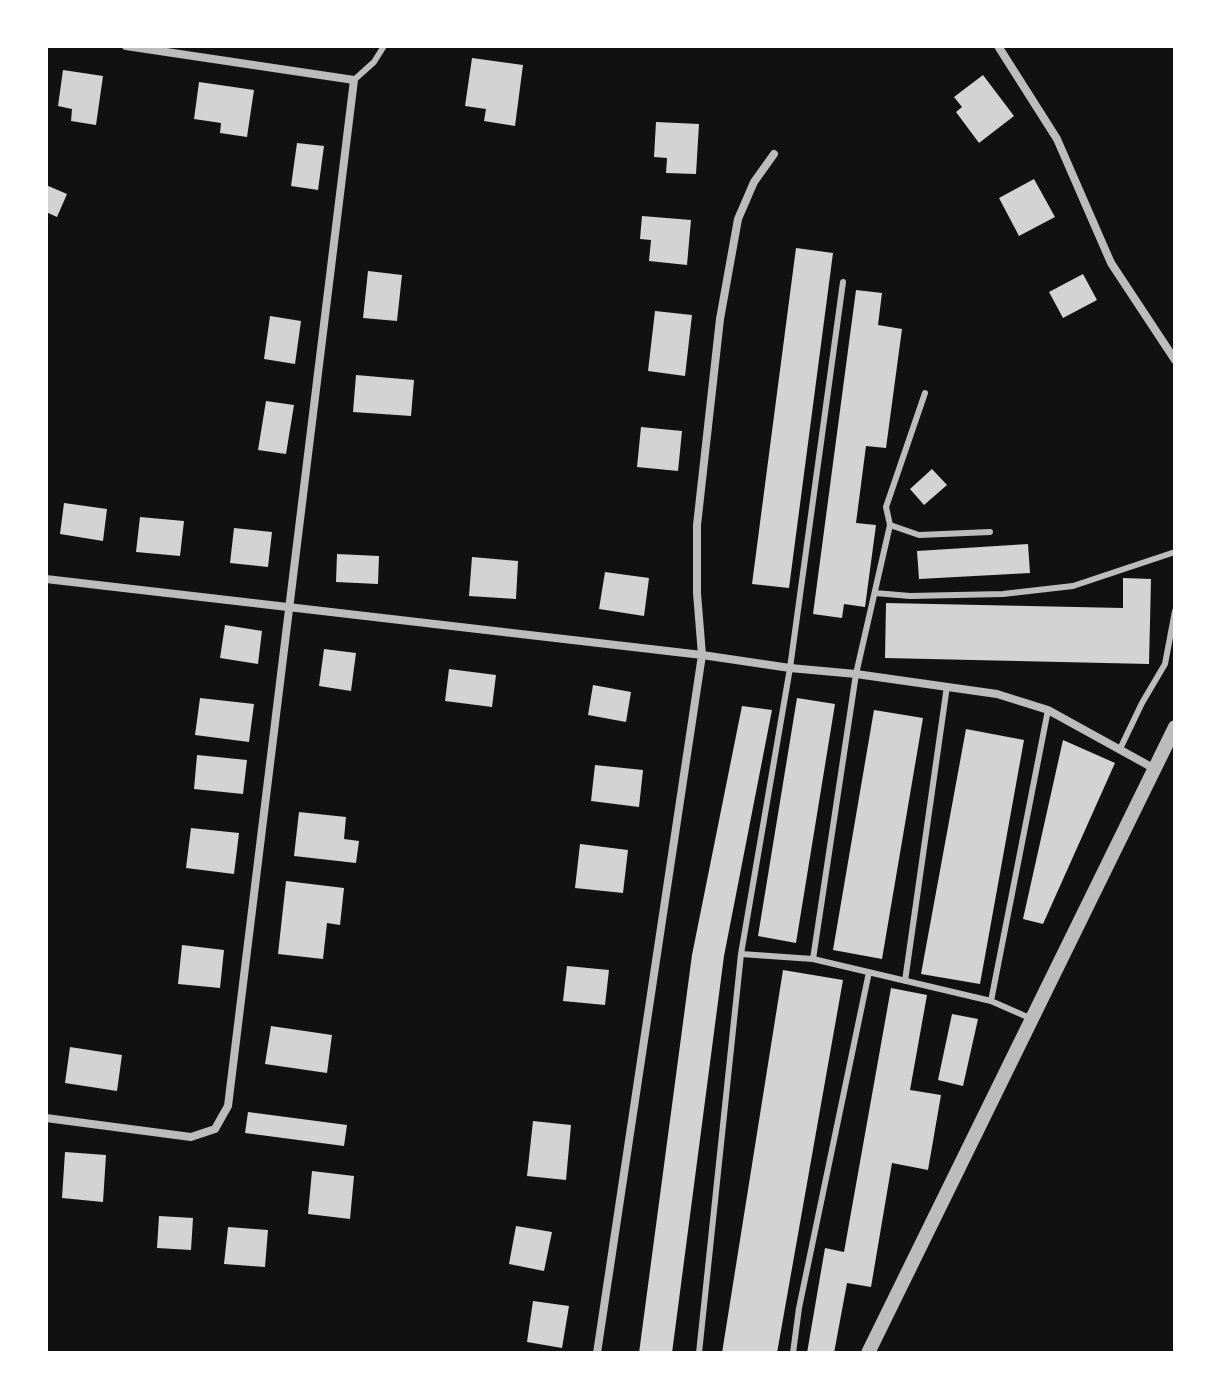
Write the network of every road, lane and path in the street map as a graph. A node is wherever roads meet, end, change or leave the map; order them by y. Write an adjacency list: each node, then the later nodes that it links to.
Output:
1 (126, 46): 4 (street)
2 (384, 46): 4 (lane)
3 (998, 46): 7 (street)
4 (354, 80): 14 (street)
5 (774, 154): 16 (street)
6 (843, 282): 17 (lane)
7 (1175, 360)
8 (925, 393): 9 (lane)
9 (890, 525): 10 (lane); 13 (lane)
10 (990, 532)
11 (1175, 552): 13 (lane)
12 (46, 579): 14 (street)
13 (875, 593): 18 (lane)
14 (290, 606): 16 (street); 30 (street)
15 (1175, 611): 22 (lane)
16 (702, 655): 17 (street); 31 (street)
17 (790, 668): 18 (street); 24 (lane)
18 (856, 674): 19 (street); 25 (lane)
19 (947, 686): 20 (street); 27 (lane)
20 (1048, 710): 22 (street); 28 (lane)
21 (1175, 727): 23 (street)
22 (1120, 749): 23 (street)
23 (1155, 769): 29 (street)
24 (741, 954): 25 (lane); 32 (lane)
25 (813, 959): 26 (lane)
26 (869, 972): 27 (lane); 33 (lane)
27 (905, 981): 28 (lane)
28 (991, 1001): 29 (lane)
29 (1032, 1019): 34 (street)
30 (46, 1118)
31 (597, 1353)
32 (699, 1353)
33 (793, 1353)
34 (868, 1353)

